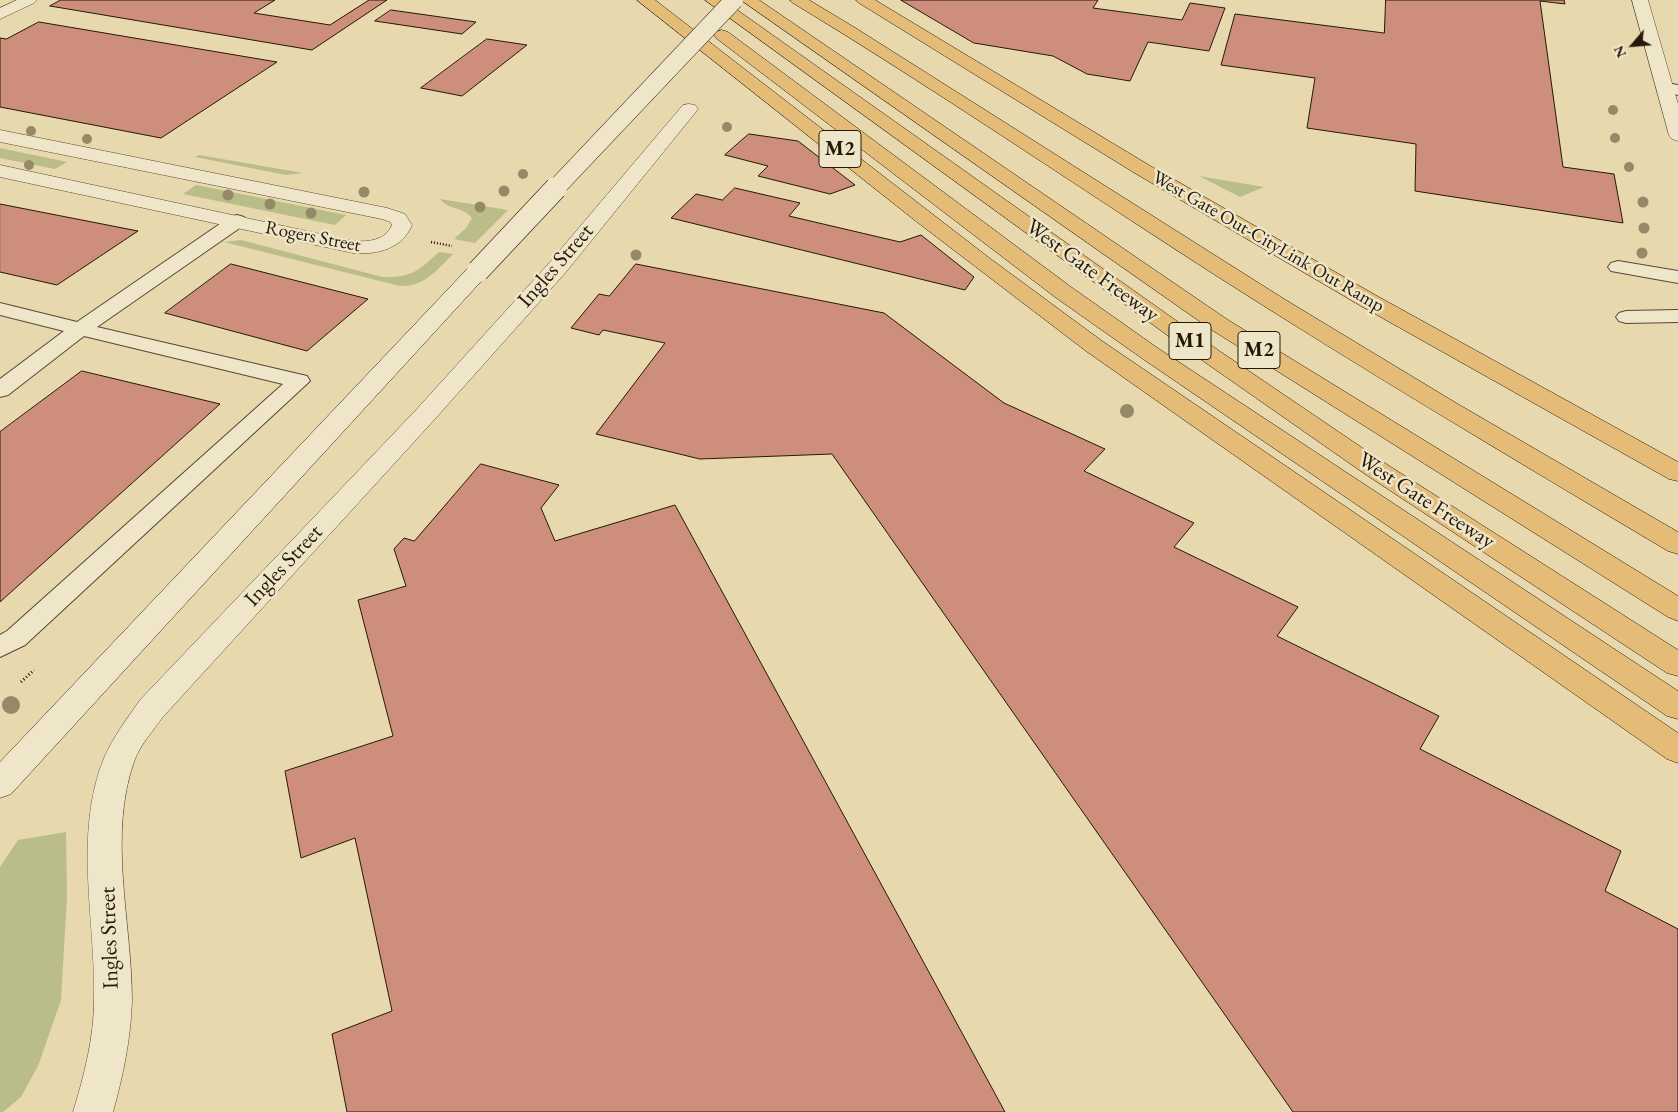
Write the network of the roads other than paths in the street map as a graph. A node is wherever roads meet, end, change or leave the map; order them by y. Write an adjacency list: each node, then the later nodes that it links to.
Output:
1 (29, 0): 11 (street)
2 (645, 0): 34 (highway, M2)
3 (674, 0): 33 (highway)
4 (713, 0): 32 (highway, West Gate Freeway / M1)
5 (734, 0): 35 (street, bridge)
6 (749, 0): 30 (highway, M2)
7 (798, 0): 12 (highway)
8 (815, 0): 12 (highway)
9 (864, 0): 28 (highway, West Gate Out-CityLink Out Ramp)
10 (1640, 0): 13 (street)
11 (0, 14)
12 (860, 36): 29 (highway)
13 (1671, 89): 15 (street)
14 (690, 109): 36 (street, Ingles Street)
15 (1678, 135)
16 (0, 136): 17 (street, Rogers Street)
17 (158, 167): 19 (street); 20 (street, Rogers Street)
18 (0, 171): 19 (street, Rogers Street)
19 (114, 195): 20 (street, Rogers Street)
20 (237, 222): 26 (lane)
21 (1618, 267): 22 (lane)
22 (1678, 277)
23 (0, 309): 26 (lane)
24 (1678, 316): 25 (lane)
25 (1626, 317)
26 (80, 329): 27 (lane); 31 (lane)
27 (0, 390)
28 (1678, 473)
29 (1678, 544)
30 (1678, 610)
31 (0, 647)
32 (1678, 665)
33 (1678, 707)
34 (1678, 750)
35 (0, 784)
36 (93, 1112)

